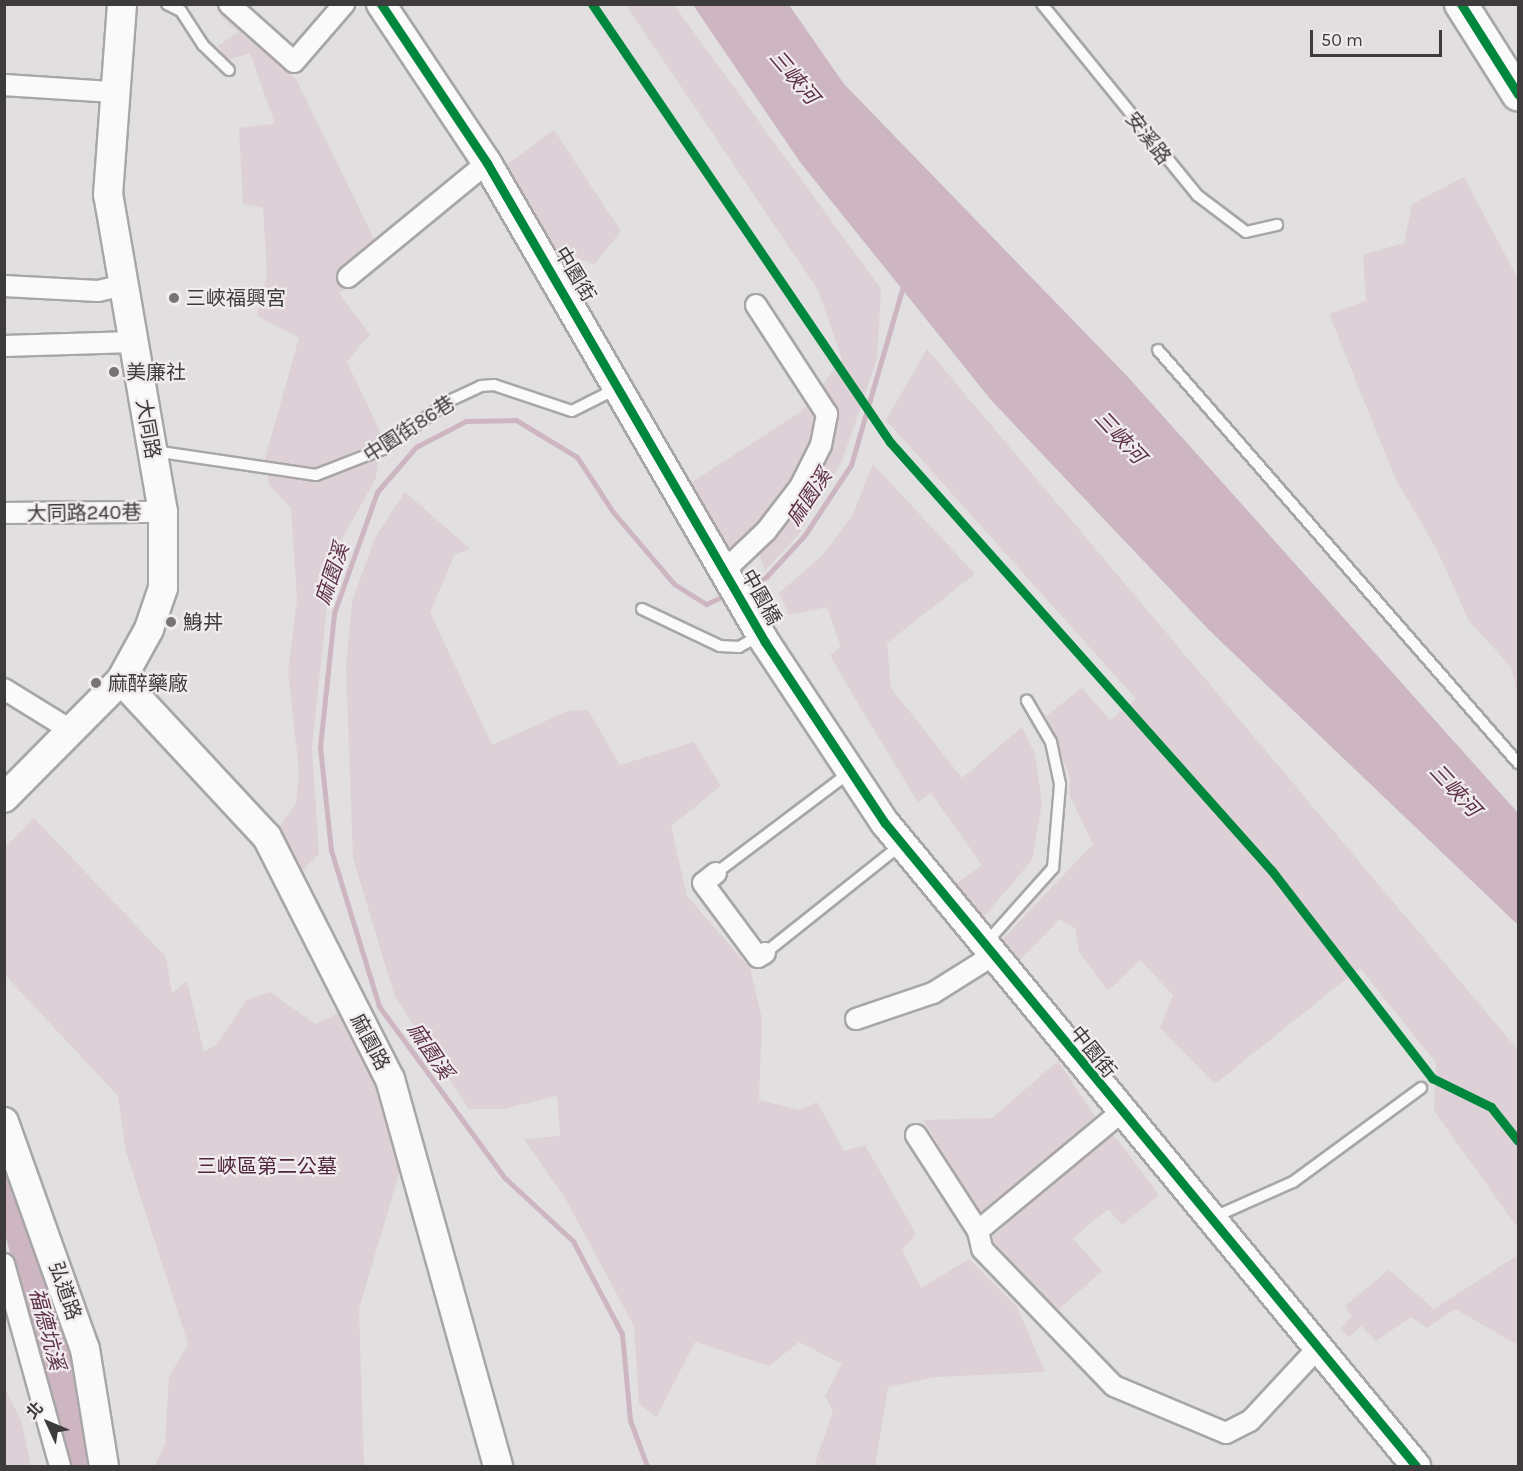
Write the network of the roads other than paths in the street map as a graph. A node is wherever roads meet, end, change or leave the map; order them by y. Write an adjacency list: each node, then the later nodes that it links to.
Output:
1 (122, 4): 12 (street, 大同路)
2 (167, 4): 10 (lane)
3 (229, 4): 4 (street)
4 (344, 4)
5 (381, 4): 14 (street, 中園街)
6 (1042, 4): 15 (lane, 安溪路)
7 (1461, 4): 13 (main road)
8 (1486, 4): 9 (main road)
9 (1518, 54)
10 (228, 70)
11 (4, 86): 12 (street)
12 (112, 92): 17 (street, 大同路)
13 (1518, 94)
14 (487, 163): 16 (street); 23 (street, 中園街)
15 (1276, 225)
16 (348, 277)
17 (123, 285): 18 (street); 20 (street, 大同路)
18 (4, 286)
19 (756, 304): 27 (street)
20 (133, 342): 21 (street); 24 (street, 大同路)
21 (4, 346)
22 (1158, 350): 34 (lane)
23 (621, 386): 24 (lane, 中園街86巷); 27 (street, 中園街)
24 (152, 450): 25 (street, 大同路)
25 (163, 512): 26 (street, 大同路240巷); 30 (street, 大同路)
26 (4, 513)
27 (725, 570): 29 (street, 中園橋)
28 (642, 609): 29 (lane)
29 (763, 638): 35 (street, 中園街)
30 (121, 680): 33 (street, 大同路); 52 (street, 麻園路)
31 (4, 689): 33 (street)
32 (1027, 701): 39 (lane)
33 (72, 731): 36 (street, 大同路)
34 (1518, 763)
35 (850, 771): 37 (street, 中園街); 38 (lane)
36 (4, 798)
37 (902, 844): 39 (street, 中園街); 40 (lane)
38 (716, 873): 40 (street)
39 (988, 951): 41 (street); 43 (street, 中園街)
40 (765, 953)
41 (856, 1019)
42 (1421, 1088): 46 (lane)
43 (1120, 1113): 46 (street, 中園街); 47 (street)
44 (4, 1122): 51 (street, 弘道路)
45 (916, 1134): 47 (street)
46 (1209, 1219): 49 (street, 中園街)
47 (978, 1231): 49 (street)
48 (4, 1263): 50 (street)
49 (1317, 1349): 53 (street, 中園街)
50 (60, 1467)
51 (104, 1467)
52 (498, 1467)
53 (1416, 1467)

